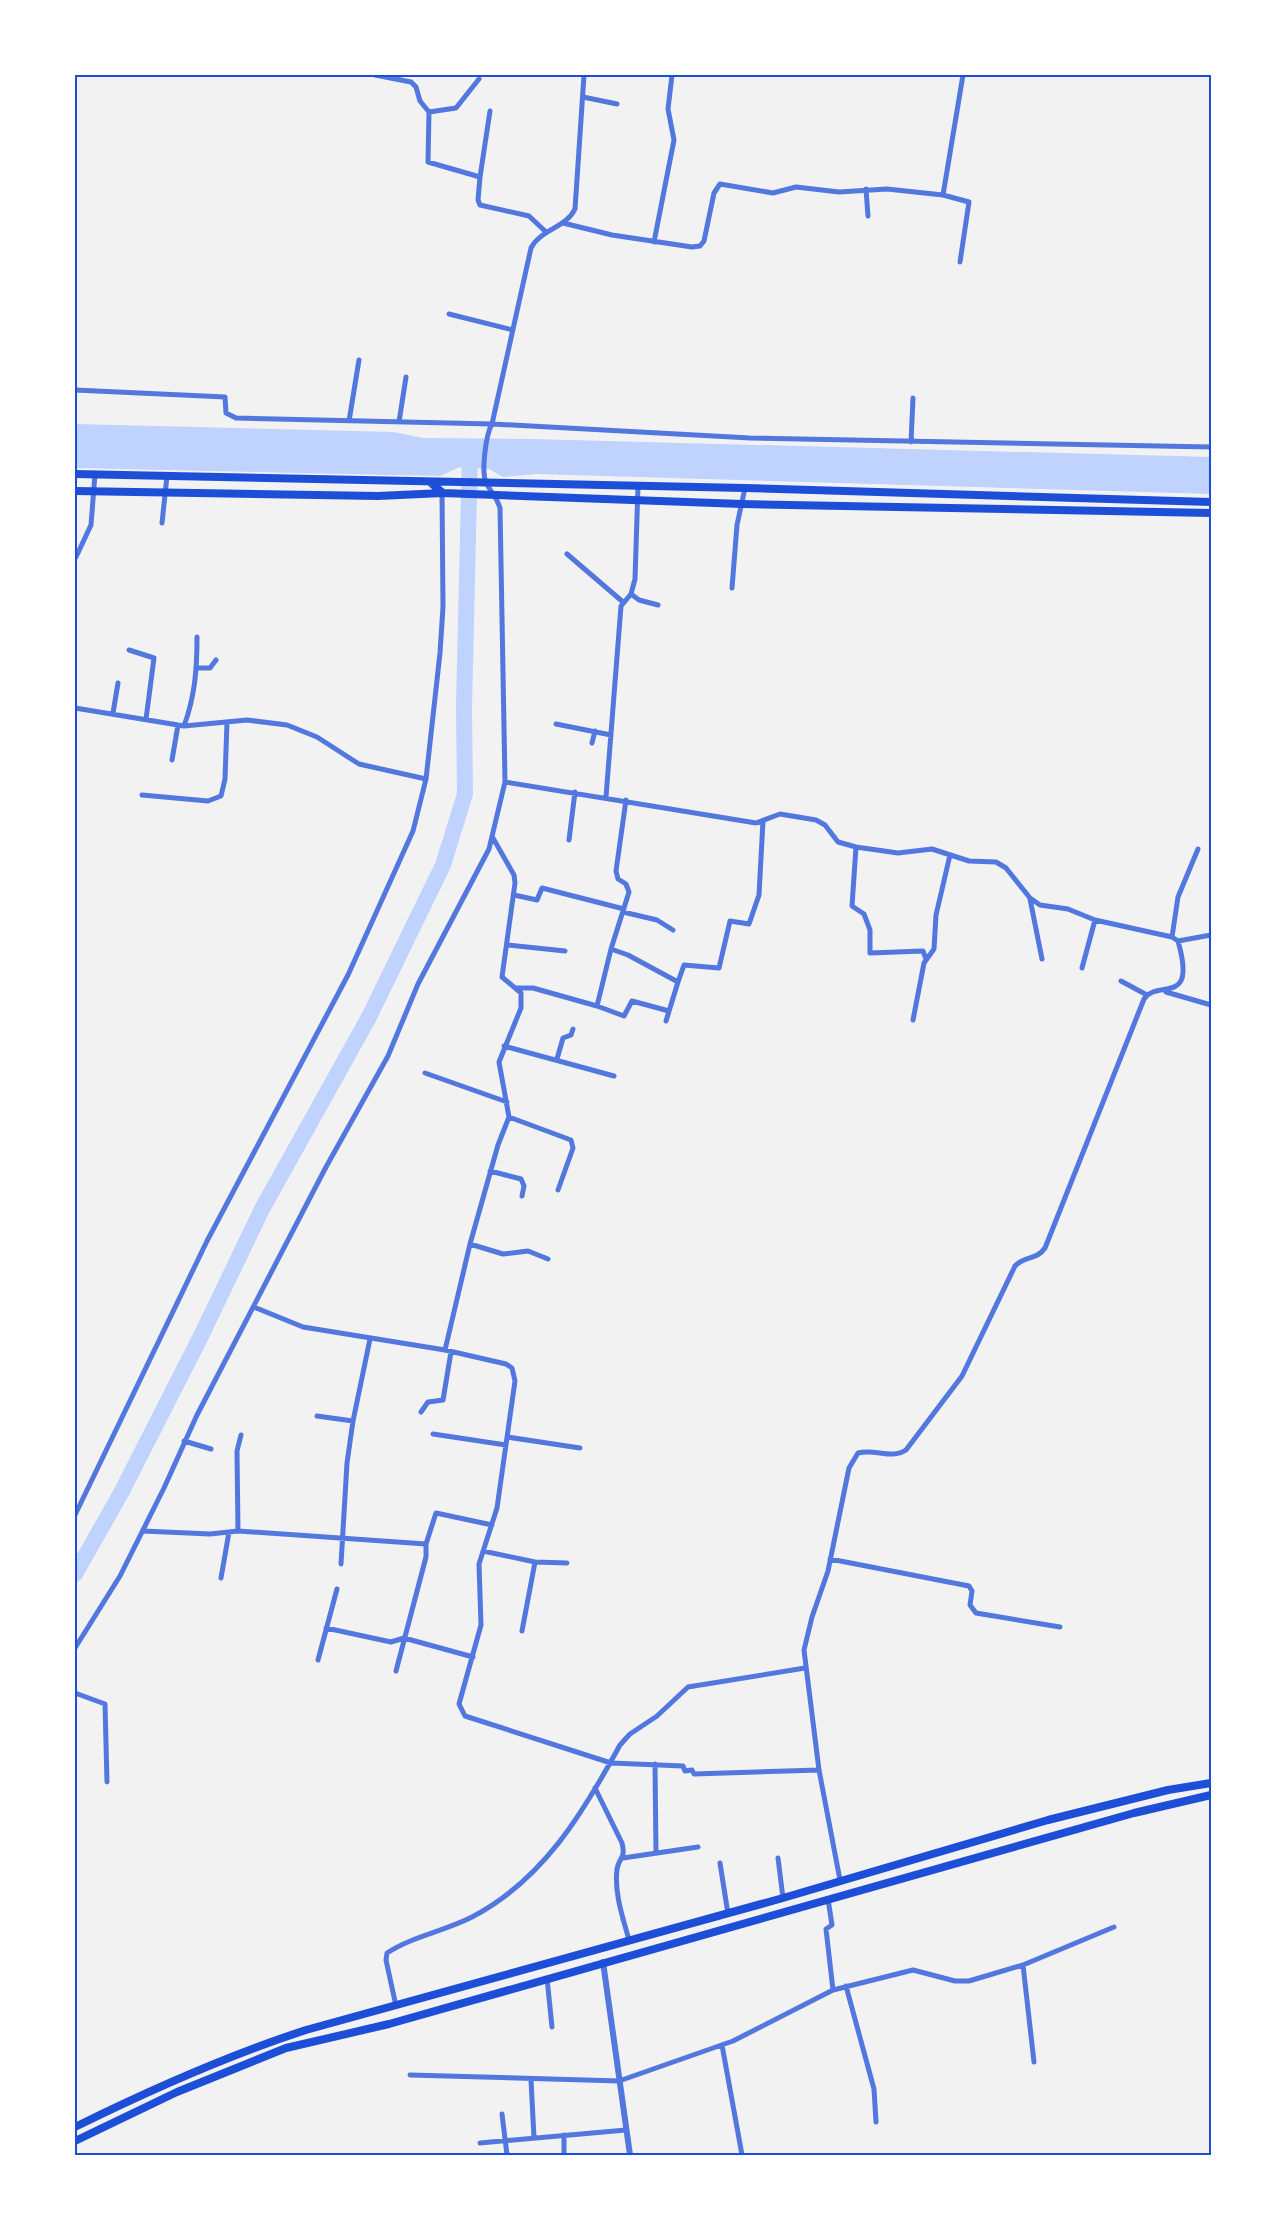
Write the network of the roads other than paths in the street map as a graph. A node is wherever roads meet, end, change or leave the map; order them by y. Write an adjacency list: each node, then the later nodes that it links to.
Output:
1 (375, 75): 9 (street)
2 (584, 75): 6 (street)
3 (672, 75): 16 (street)
4 (963, 75): 12 (street)
5 (480, 79): 9 (street)
6 (583, 97): 7 (street); 14 (street)
7 (616, 104)
8 (490, 111): 10 (street)
9 (429, 112): 10 (street)
10 (480, 177): 15 (street)
11 (866, 189): 12 (street); 13 (street); 16 (street)
12 (943, 195): 17 (street)
13 (868, 216)
14 (563, 223): 15 (street); 16 (street)
15 (546, 232): 19 (street)
16 (654, 242)
17 (960, 262)
18 (449, 314): 19 (street)
19 (513, 330): 26 (street)
20 (359, 360): 24 (street)
21 (406, 377): 25 (street)
22 (75, 390): 24 (street)
23 (913, 398): 27 (street)
24 (349, 421): 25 (street)
25 (399, 422): 26 (street)
26 (492, 424): 27 (street); 32 (street)
27 (910, 442): 28 (street)
28 (1211, 447)
29 (75, 474): 30 (main road)
30 (95, 474): 31 (main road); 38 (street)
31 (167, 476): 33 (main road); 39 (street)
32 (485, 480): 34 (main road); 35 (main road); 41 (street)
33 (378, 482): 34 (main road); 42 (main road)
34 (440, 482): 40 (main road)
35 (638, 486): 36 (main road); 44 (street)
36 (745, 488): 43 (main road); 46 (street)
37 (75, 491): 38 (main road)
38 (94, 491): 39 (main road); 51 (street)
39 (167, 492): 42 (main road); 49 (street)
40 (443, 493): 41 (main road); 42 (main road); 71 (street)
41 (492, 494): 44 (main road); 72 (street)
42 (378, 496)
43 (987, 496): 45 (main road); 47 (main road)
44 (640, 498): 46 (main road); 53 (street)
45 (1211, 502)
46 (742, 504): 47 (main road); 52 (street)
47 (984, 509): 48 (main road)
48 (1211, 513)
49 (162, 523)
50 (567, 554): 54 (street)
51 (76, 557)
52 (732, 588)
53 (631, 594): 54 (street); 55 (street)
54 (623, 602): 68 (street)
55 (658, 605)
56 (196, 637): 59 (street)
57 (129, 650): 63 (street)
58 (216, 660): 59 (street)
59 (197, 668): 66 (street)
60 (118, 683): 62 (street)
61 (75, 708): 62 (street)
62 (113, 713): 63 (street)
63 (146, 719): 66 (street)
64 (227, 722): 66 (street); 71 (street); 74 (street)
65 (556, 724): 67 (street)
66 (181, 725): 70 (street)
67 (595, 732): 68 (street); 69 (street)
68 (611, 735): 75 (street)
69 (592, 743)
70 (172, 760)
71 (426, 779): 132 (street)
72 (505, 782): 73 (street); 78 (street)
73 (575, 792): 75 (street); 79 (street)
74 (142, 795)
75 (606, 796): 76 (street)
76 (626, 800): 77 (street); 85 (street)
77 (763, 821): 80 (street); 98 (street)
78 (493, 838): 83 (street); 119 (street)
79 (569, 840)
80 (856, 847): 82 (street); 94 (street)
81 (1198, 849): 89 (street)
82 (950, 855): 84 (street); 94 (street)
83 (514, 895): 85 (street); 91 (street)
84 (1030, 898): 86 (street); 95 (street)
85 (623, 911): 87 (street); 92 (street)
86 (1095, 920): 89 (street); 96 (street)
87 (673, 930)
88 (1211, 935): 90 (street)
89 (1172, 937): 90 (street)
90 (1178, 941): 100 (street)
91 (507, 945): 93 (street); 99 (street)
92 (611, 949): 98 (street); 103 (street)
93 (565, 951)
94 (926, 959): 105 (street)
95 (1042, 959)
96 (1082, 968)
97 (1121, 981): 101 (street)
98 (678, 982): 104 (street)
99 (517, 988): 103 (street); 108 (street)
100 (1163, 991): 101 (street); 102 (street)
101 (1147, 994): 140 (street)
102 (1211, 1005)
103 (597, 1006): 104 (street)
104 (669, 1011): 106 (street)
105 (913, 1020)
106 (666, 1021)
107 (573, 1029): 109 (street)
108 (504, 1046): 109 (street); 112 (street)
109 (557, 1059): 111 (street)
110 (425, 1073): 112 (street)
111 (614, 1076)
112 (507, 1102): 113 (street)
113 (509, 1118): 114 (street); 115 (street)
114 (490, 1171): 116 (street); 117 (street)
115 (558, 1190)
116 (522, 1196)
117 (470, 1244): 118 (street); 121 (street)
118 (548, 1259)
119 (254, 1307): 120 (street); 128 (street)
120 (370, 1339): 121 (street); 124 (street)
121 (448, 1351): 122 (street); 127 (street)
122 (421, 1412)
123 (317, 1416): 124 (street)
124 (353, 1421): 137 (street)
125 (433, 1434): 129 (street)
126 (241, 1435): 135 (street)
127 (507, 1437): 129 (street); 130 (street)
128 (184, 1441): 131 (street); 134 (street)
129 (506, 1445): 133 (street)
130 (580, 1448)
131 (211, 1449)
132 (75, 1515)
133 (492, 1525): 138 (street); 139 (street)
134 (143, 1531): 136 (street); 150 (street)
135 (238, 1531): 136 (street); 137 (street)
136 (229, 1532): 144 (street)
137 (342, 1538): 138 (street); 143 (street)
138 (426, 1544): 149 (street)
139 (483, 1551): 141 (street); 151 (street)
140 (830, 1559): 146 (street); 153 (street)
141 (535, 1562): 142 (street); 148 (street)
142 (567, 1563)
143 (342, 1564)
144 (221, 1578)
145 (337, 1588): 147 (street)
146 (1060, 1627)
147 (326, 1628): 149 (street); 152 (street)
148 (522, 1631)
149 (404, 1638): 151 (street); 154 (street)
150 (75, 1648)
151 (473, 1657): 156 (street)
152 (318, 1660)
153 (805, 1668): 156 (street); 158 (street)
154 (396, 1671)
155 (75, 1693): 159 (street)
156 (610, 1763): 157 (street); 161 (street)
157 (655, 1764): 158 (street); 164 (street)
158 (819, 1770): 168 (street)
159 (107, 1782)
160 (1211, 1783): 168 (highway)
161 (595, 1788): 165 (street); 180 (street)
162 (1211, 1795): 169 (highway)
163 (698, 1847): 164 (street)
164 (656, 1853): 165 (street)
165 (623, 1858): 174 (street)
166 (778, 1858): 170 (street)
167 (720, 1863): 172 (street)
168 (840, 1880): 169 (highway); 170 (highway)
169 (844, 1894): 171 (highway)
170 (783, 1898): 172 (highway)
171 (828, 1899): 175 (highway); 179 (street)
172 (728, 1914): 174 (highway)
173 (1114, 1927): 176 (street)
174 (628, 1940): 180 (highway)
175 (603, 1962): 177 (highway); 188 (street)
176 (1023, 1965): 178 (street); 185 (street)
177 (546, 1977): 182 (highway); 183 (street)
178 (846, 1986): 179 (street); 190 (street)
179 (833, 1990): 184 (street)
180 (396, 2007): 181 (highway)
181 (385, 2011): 182 (highway); 191 (highway)
182 (388, 2024): 196 (highway)
183 (552, 2027)
184 (722, 2045): 188 (street); 201 (street)
185 (1034, 2062)
186 (410, 2075): 187 (street)
187 (531, 2080): 188 (street); 194 (street)
188 (619, 2081): 192 (street)
189 (502, 2114): 195 (street)
190 (876, 2122)
191 (75, 2127)
192 (626, 2130): 193 (street); 200 (street)
193 (564, 2135): 194 (street); 199 (street)
194 (534, 2138): 195 (street)
195 (506, 2140): 197 (street); 198 (street)
196 (75, 2141)
197 (480, 2142)
198 (507, 2155)
199 (564, 2155)
200 (630, 2155)
201 (742, 2155)

